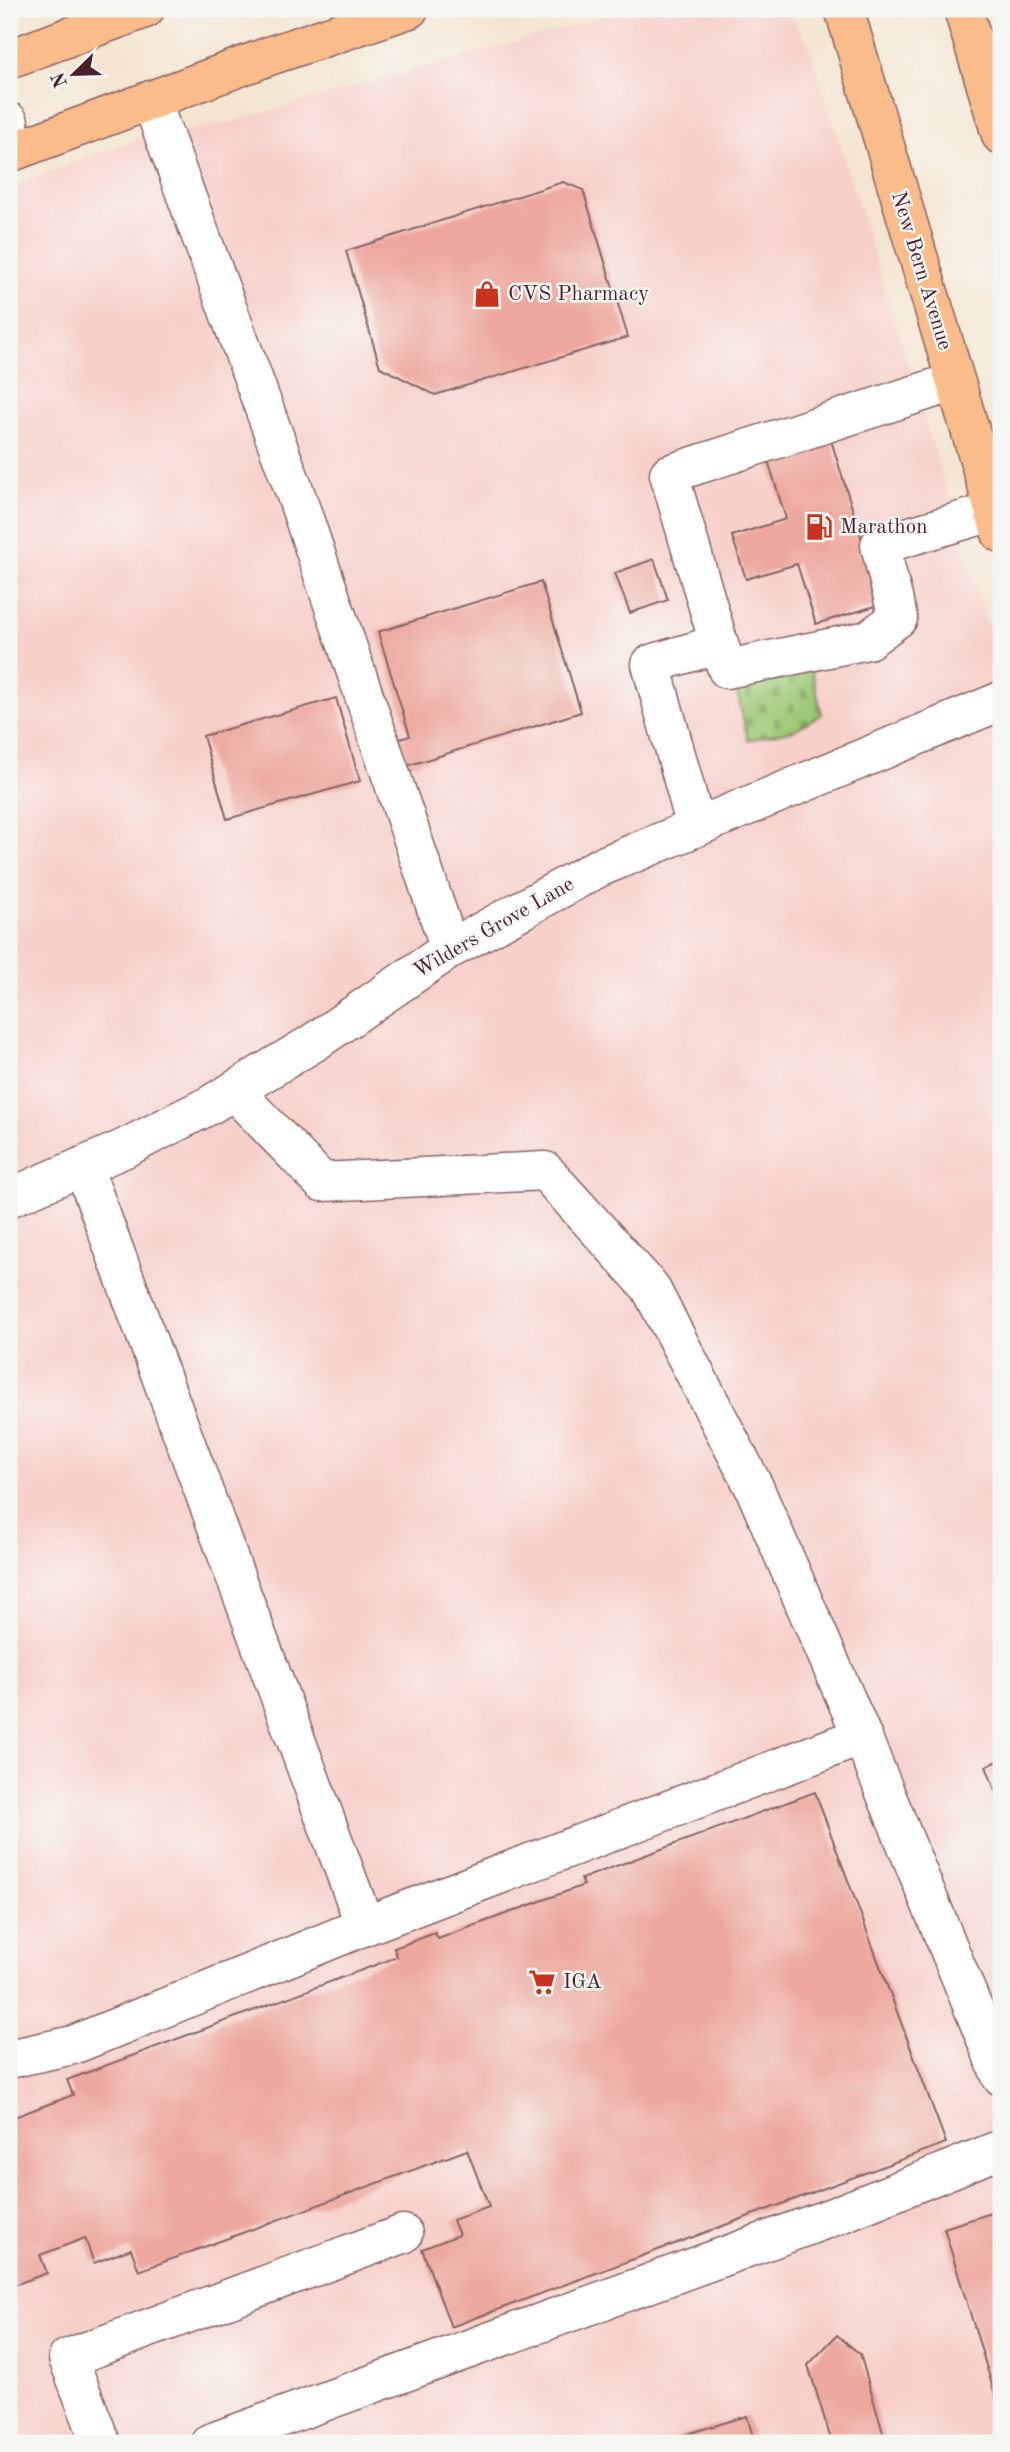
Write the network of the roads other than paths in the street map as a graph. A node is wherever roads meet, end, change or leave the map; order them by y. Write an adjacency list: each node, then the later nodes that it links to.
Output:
1 (145, 9): 5 (main road)
2 (409, 9): 6 (main road)
3 (844, 9): 9 (main road, New Bern Avenue)
4 (963, 9): 7 (main road)
5 (9, 59)
6 (151, 100): 8 (main road); 14 (street)
7 (1001, 135)
8 (9, 143)
9 (954, 382): 10 (main road, New Bern Avenue); 11 (street)
10 (998, 522): 11 (street)
11 (719, 644): 13 (street)
12 (1001, 701): 13 (street, Wilders Grove Lane)
13 (696, 827): 14 (street, Wilders Grove Lane)
14 (450, 949): 15 (street, Wilders Grove Lane)
15 (234, 1091): 16 (street, Wilders Grove Lane); 18 (street)
16 (83, 1166): 17 (street, Wilders Grove Lane); 19 (street)
17 (9, 1198)
18 (862, 1736): 19 (street); 21 (street)
19 (365, 1926): 20 (street)
20 (9, 2059)
21 (1001, 2076)
22 (1001, 2149): 25 (street)
23 (402, 2234): 24 (street)
24 (101, 2443)
25 (210, 2443)

